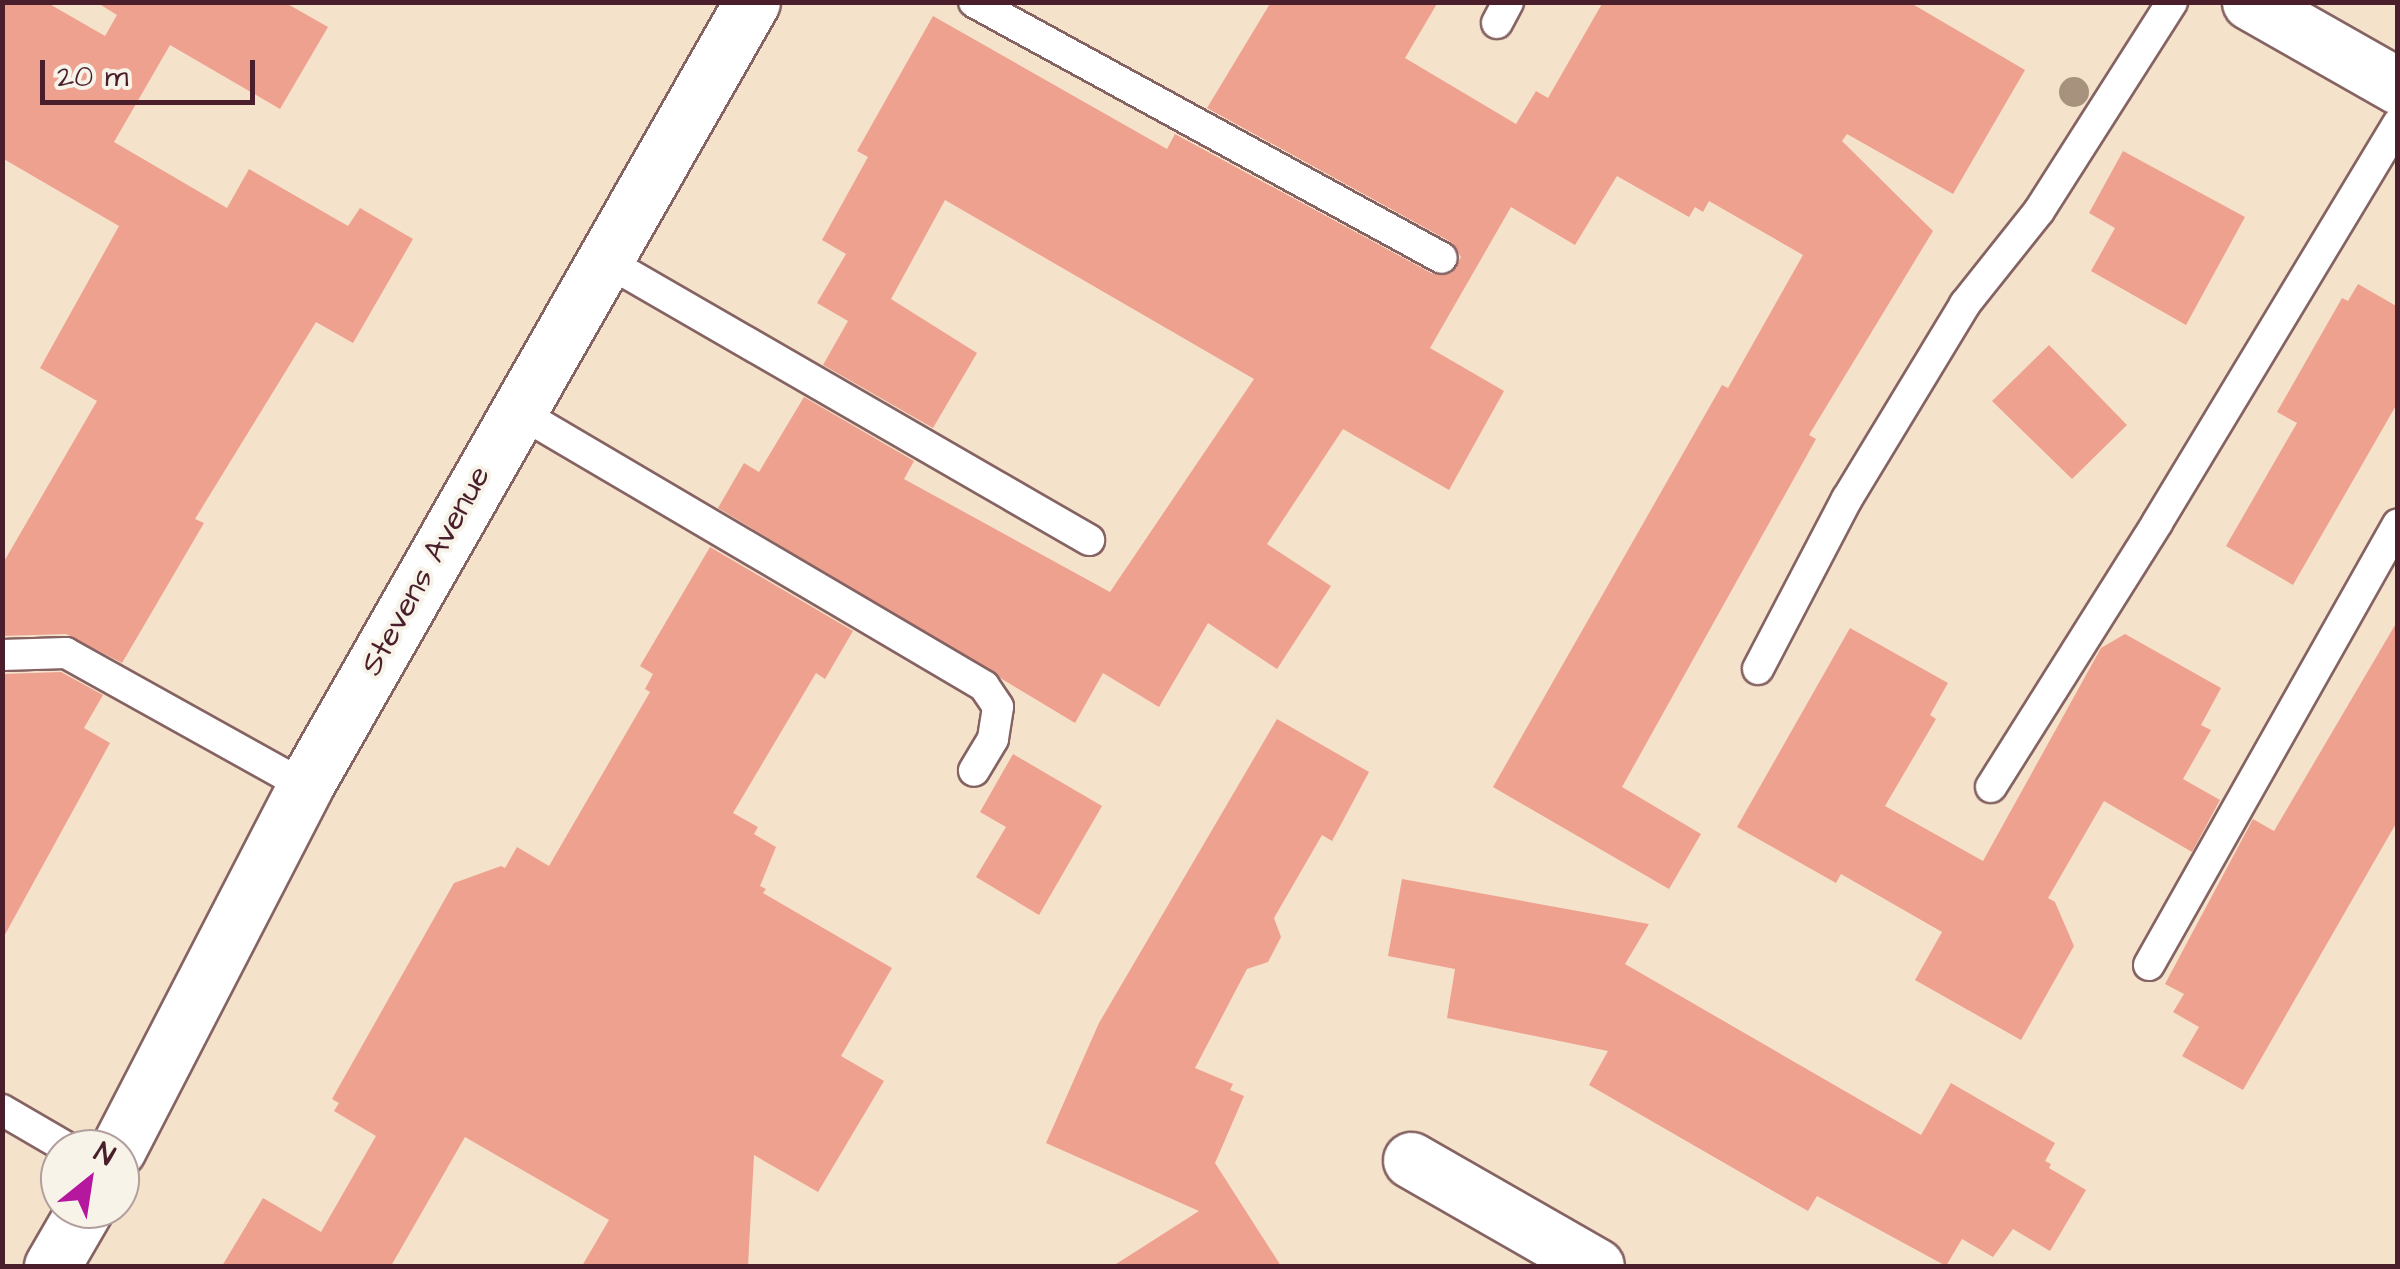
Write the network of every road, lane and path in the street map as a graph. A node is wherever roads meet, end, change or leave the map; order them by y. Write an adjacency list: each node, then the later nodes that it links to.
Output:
1 (752, 2): 8 (street, Stevens Avenue)
2 (974, 2): 7 (lane)
3 (2172, 2): 13 (lane)
4 (2250, 2): 5 (street)
5 (2398, 86)
6 (2398, 123): 16 (lane)
7 (1442, 258)
8 (606, 261): 9 (street, Stevens Avenue); 11 (lane)
9 (517, 411): 14 (lane); 15 (street, Stevens Avenue)
10 (2398, 524): 17 (lane)
11 (1089, 540)
12 (2, 655): 15 (lane)
13 (1758, 669)
14 (974, 772)
15 (305, 786): 19 (street, Stevens Avenue)
16 (1992, 787)
17 (2149, 965)
18 (2, 1110): 20 (lane)
19 (128, 1129)
20 (40, 1132)
21 (1412, 1160): 24 (street)
22 (73, 1229): 23 (street)
23 (52, 1266)
24 (1596, 1266)

